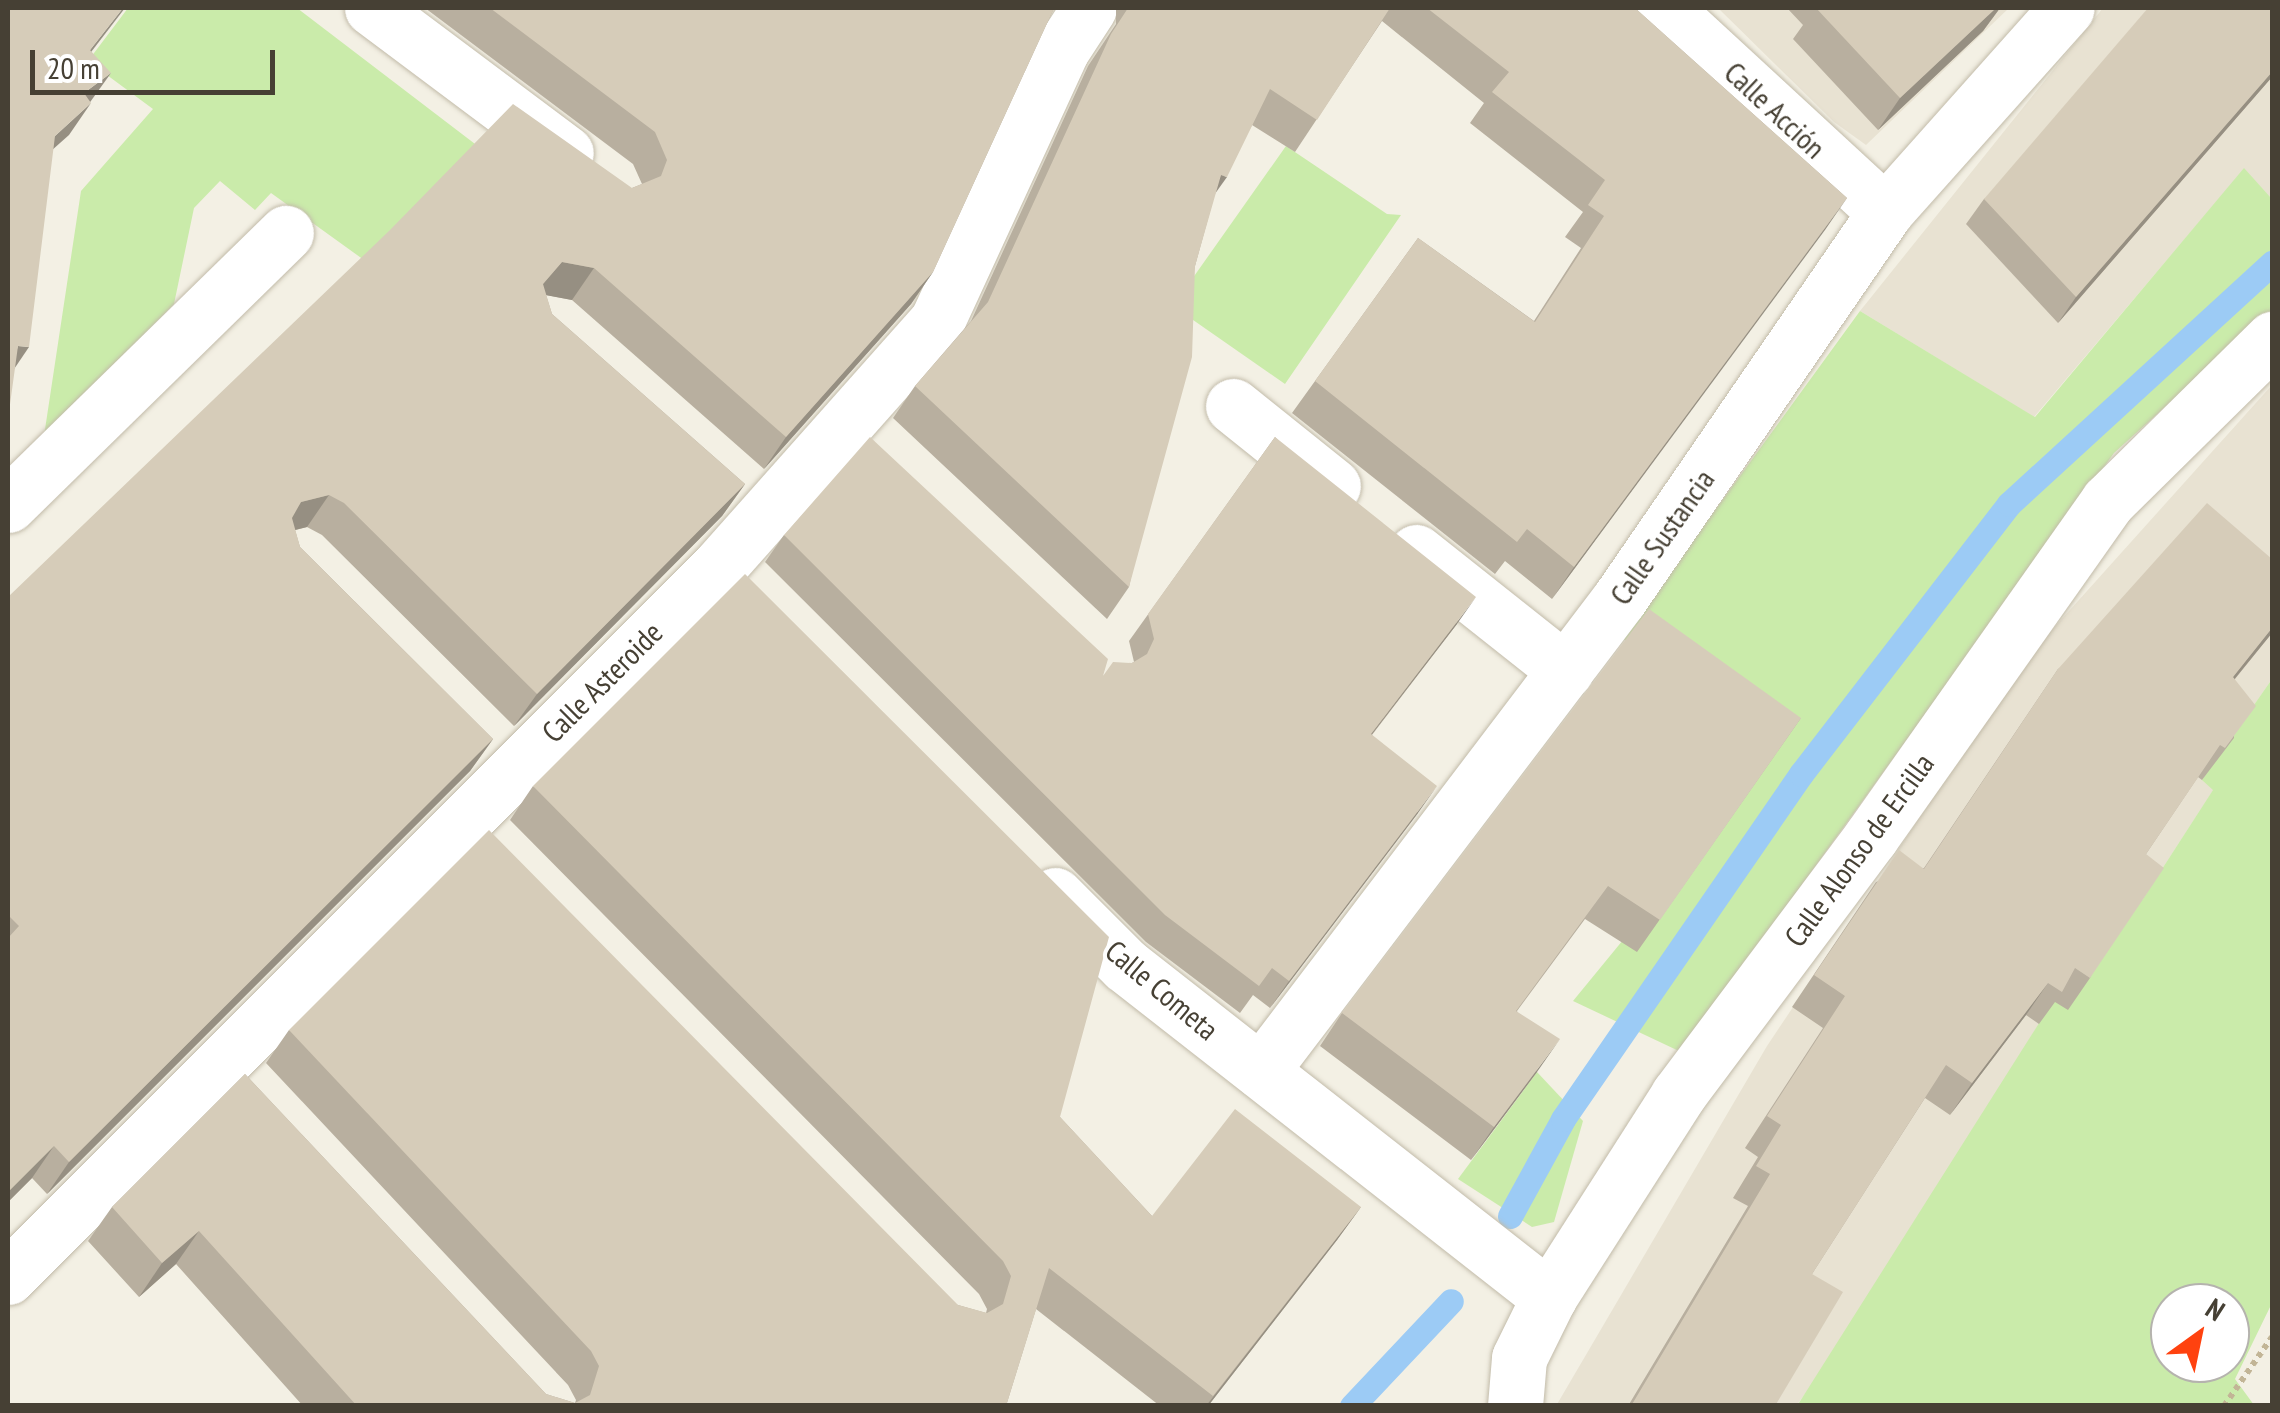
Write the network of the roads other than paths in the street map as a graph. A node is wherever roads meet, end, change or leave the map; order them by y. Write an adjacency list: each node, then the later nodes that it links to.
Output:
1 (372, 8): 5 (street)
2 (1089, 8): 10 (street, Calle Asteroide)
3 (1664, 8): 6 (street, Calle Acción)
4 (2067, 8): 6 (street, Calle Sustancia)
5 (600, 179)
6 (1885, 212): 17 (street, Calle Sustancia)
7 (286, 234): 13 (street)
8 (2272, 339): 27 (street, Calle Alonso de Ercilla)
9 (1233, 406): 17 (street)
10 (850, 420): 11 (street); 14 (street, Calle Asteroide)
11 (892, 460)
12 (726, 475): 14 (street)
13 (8, 506)
14 (768, 514): 15 (street, Calle Asteroide)
15 (722, 563): 16 (street); 19 (street, Calle Asteroide)
16 (762, 604)
17 (1566, 671): 24 (street, Calle Sustancia)
18 (473, 729): 19 (street)
19 (513, 769): 20 (street, Calle Asteroide)
20 (464, 818): 22 (street); 23 (street, Calle Asteroide)
21 (1019, 859): 24 (street, Calle Cometa)
22 (505, 860)
23 (224, 1064): 25 (street); 26 (street, Calle Asteroide)
24 (1261, 1070): 27 (street, Calle Cometa)
25 (264, 1106)
26 (8, 1277)
27 (1549, 1296): 28 (street, Calle Alonso de Ercilla)
28 (1515, 1406)

